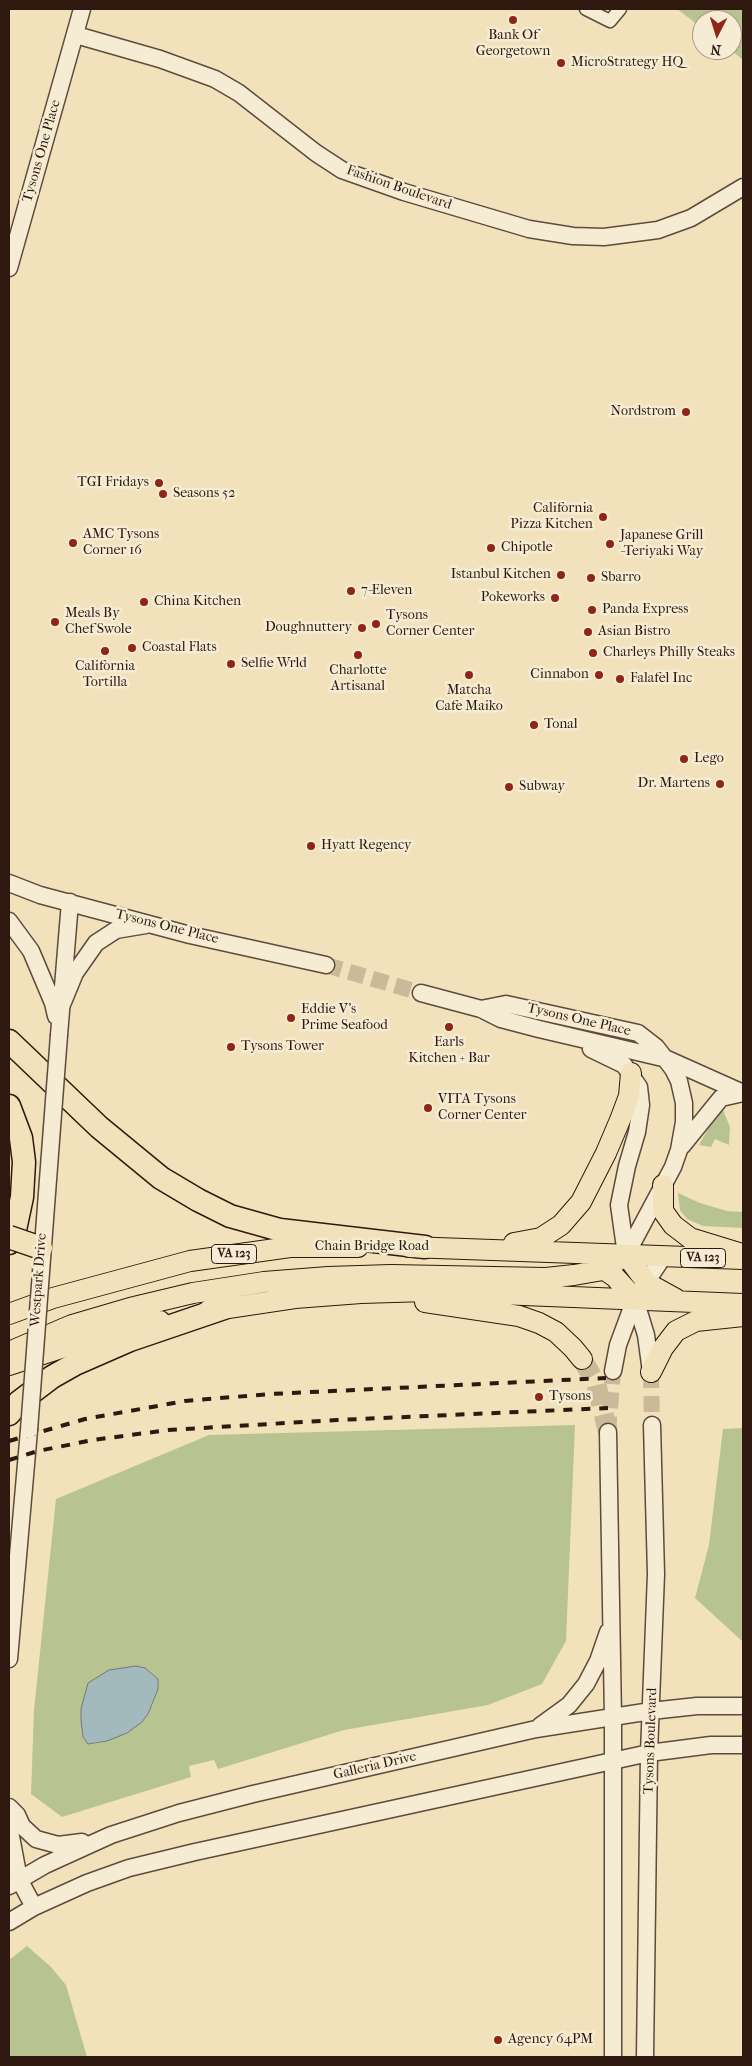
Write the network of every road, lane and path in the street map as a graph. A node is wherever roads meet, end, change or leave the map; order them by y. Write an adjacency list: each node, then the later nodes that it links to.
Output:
1 (82, 9): 4 (street, Tysons One Place)
2 (586, 9): 3 (street)
3 (620, 9)
4 (76, 35): 5 (street, Fashion Boulevard); 6 (street, Tysons One Place)
5 (743, 187)
6 (9, 268)
7 (9, 884): 8 (street, Tysons One Place)
8 (70, 902): 10 (street, Tysons One Place); 13 (street, Westpark Drive)
9 (9, 921): 16 (street)
10 (153, 924): 11 (street, Tysons One Place); 13 (street)
11 (326, 965)
12 (421, 993): 14 (street, Tysons One Place)
13 (61, 1007): 16 (street, Westpark Drive)
14 (481, 1009): 15 (street, Tysons One Place); 18 (street, Tysons One Place)
15 (539, 1029): 18 (street, Tysons One Place); 19 (street)
16 (59, 1035): 27 (street, Westpark Drive, bridge)
17 (9, 1041): 26 (highway)
18 (667, 1059): 20 (street, Tysons One Place); 22 (street)
19 (631, 1073): 28 (main road); 31 (street)
20 (743, 1093): 22 (street)
21 (9, 1106): 25 (highway)
22 (679, 1150): 23 (street)
23 (662, 1185): 30 (main road); 31 (street)
24 (9, 1238): 27 (highway, bridge)
25 (9, 1243)
26 (424, 1247): 28 (main road, Chain Bridge Road / VA 123); 41 (main road, Chain Bridge Road / VA 123)
27 (42, 1248): 52 (street, Westpark Drive, bridge)
28 (467, 1248): 29 (main road, Chain Bridge Road / VA 123)
29 (569, 1252): 31 (main road, Chain Bridge Road / VA 123); 34 (main road)
30 (743, 1254)
31 (626, 1255): 32 (main road, Chain Bridge Road / VA 123); 34 (main road); 35 (main road)
32 (663, 1258): 33 (main road, Chain Bridge Road / VA 123); 35 (street)
33 (743, 1259)
34 (603, 1270): 37 (main road); 43 (main road)
35 (646, 1282): 37 (street); 38 (main road)
36 (361, 1293): 37 (main road); 40 (main road); 44 (main road)
37 (635, 1299): 38 (main road); 46 (street); 47 (street)
38 (682, 1302): 39 (main road)
39 (743, 1304)
40 (224, 1308): 45 (main road); 48 (highway)
41 (9, 1314)
42 (743, 1316): 47 (main road)
43 (9, 1354)
44 (582, 1359)
45 (9, 1365)
46 (613, 1371)
47 (651, 1372)
48 (9, 1414)
49 (652, 1425): 54 (street, Tysons Boulevard)
50 (608, 1432): 51 (street)
51 (612, 1618): 55 (street); 56 (street)
52 (9, 1659)
53 (743, 1706): 54 (street, Galleria Drive)
54 (651, 1710): 55 (street, Galleria Drive); 58 (street, Tysons Boulevard)
55 (613, 1718): 56 (street, Galleria Drive); 59 (street)
56 (536, 1729): 62 (street, Galleria Drive)
57 (743, 1745): 58 (street)
58 (650, 1753): 59 (street); 67 (street, Tysons Boulevard)
59 (613, 1762): 64 (street); 66 (street)
60 (9, 1807): 62 (street)
61 (9, 1826): 63 (street)
62 (111, 1835): 63 (street, Galleria Drive)
63 (14, 1883): 64 (street)
64 (34, 1907): 65 (street)
65 (9, 1922)
66 (614, 2057)
67 (645, 2057)

